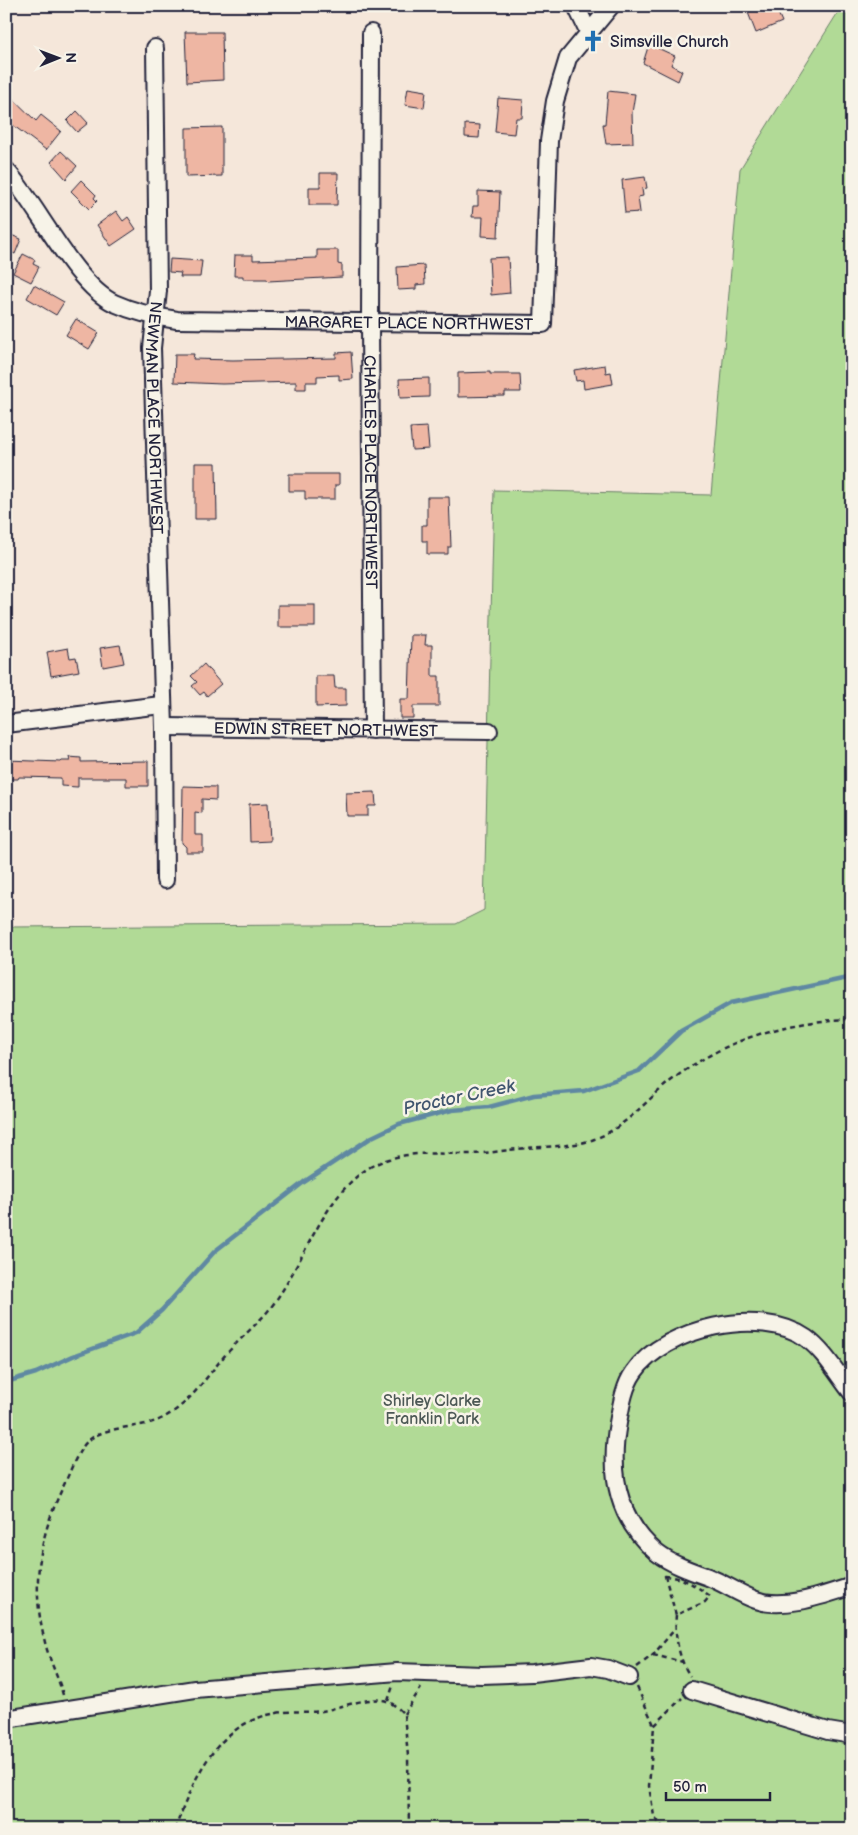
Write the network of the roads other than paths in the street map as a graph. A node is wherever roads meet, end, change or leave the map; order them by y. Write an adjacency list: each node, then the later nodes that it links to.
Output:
1 (576, 6): 4 (street)
2 (611, 6): 4 (street, MARGARET PLACE NORTHWEST)
3 (371, 33): 8 (street, CHARLES PLACE NORTHWEST)
4 (589, 33): 8 (street, MARGARET PLACE NORTHWEST)
5 (156, 48): 7 (street, NEWMAN PLACE NORTHWEST)
6 (6, 170): 7 (street, MARGARET PLACE NORTHWEST)
7 (156, 317): 8 (street, MARGARET PLACE NORTHWEST); 9 (street, NEWMAN PLACE NORTHWEST)
8 (370, 323): 12 (street, CHARLES PLACE NORTHWEST)
9 (161, 705): 10 (street); 11 (street, NEWMAN PLACE NORTHWEST)
10 (6, 724)
11 (164, 727): 12 (street, EDWIN STREET NORTHWEST); 14 (street, NEWMAN PLACE NORTHWEST)
12 (373, 730): 13 (street, EDWIN STREET NORTHWEST)
13 (489, 731)
14 (165, 880)
15 (852, 1393): 16 (street)
16 (852, 1586)
17 (629, 1677): 19 (street)
18 (692, 1690): 20 (street)
19 (6, 1719)
20 (852, 1735)

